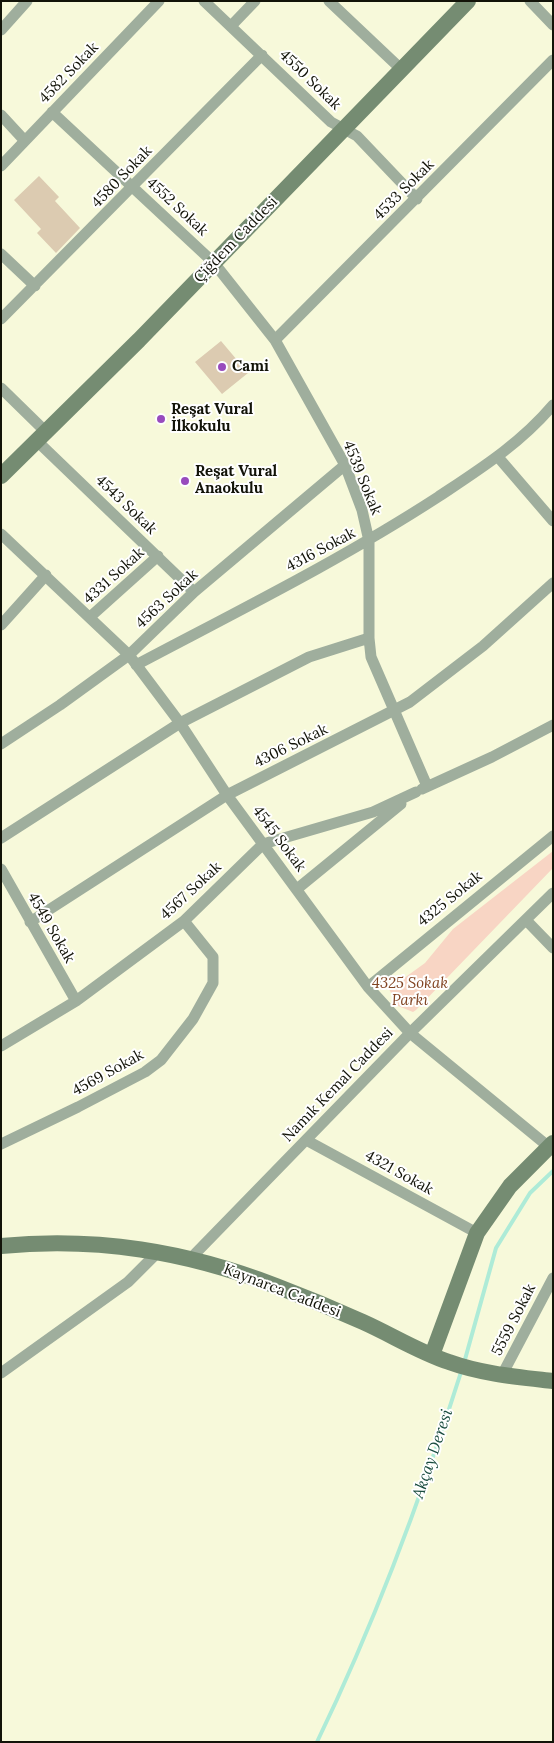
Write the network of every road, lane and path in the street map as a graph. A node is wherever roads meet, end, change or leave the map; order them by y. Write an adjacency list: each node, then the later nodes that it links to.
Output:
1 (27, 1): 10 (street)
2 (158, 1): 14 (street, 4582 Sokak)
3 (204, 1): 9 (street, 4550 Sokak)
4 (255, 1): 9 (street)
5 (329, 1): 13 (street)
6 (468, 1): 13 (street, Çiğdem Caddesi)
7 (530, 1): 8 (street)
8 (553, 25)
9 (231, 26): 11 (street, 4550 Sokak)
10 (1, 30)
11 (262, 55): 16 (street, 4550 Sokak); 19 (street, 4580 Sokak)
12 (552, 63): 20 (street, 4533 Sokak)
13 (402, 70): 16 (street, Çiğdem Caddesi)
14 (52, 112): 17 (street, 4582 Sokak); 19 (street, 4552 Sokak)
15 (1, 115): 17 (street)
16 (344, 128): 20 (street, 4550 Sokak); 22 (street, Çiğdem Caddesi)
17 (26, 142): 18 (street, 4582 Sokak)
18 (1, 166)
19 (134, 187): 22 (street, 4552 Sokak); 23 (street, 4580 Sokak)
20 (417, 199): 25 (street, 4533 Sokak)
21 (1, 254): 23 (street)
22 (214, 263): 25 (street, 4539 Sokak); 28 (street, Çiğdem Caddesi)
23 (35, 286): 24 (street, 4580 Sokak)
24 (1, 319)
25 (275, 340): 30 (street, 4539 Sokak)
26 (1, 388): 28 (street, 4543 Sokak)
27 (553, 405): 29 (street, 4316 Sokak)
28 (41, 436): 31 (street, Çiğdem Caddesi); 35 (street, 4543 Sokak)
29 (498, 457): 32 (street); 34 (street, 4316 Sokak)
30 (345, 465): 34 (street, 4539 Sokak); 38 (street, 4563 Sokak)
31 (1, 476)
32 (553, 521)
33 (1, 534): 36 (street, 4545 Sokak)
34 (369, 542): 41 (street, 4539 Sokak); 43 (street, 4316 Sokak)
35 (158, 556): 38 (street, 4543 Sokak); 39 (street, 4331 Sokak)
36 (46, 575): 39 (street, 4545 Sokak); 40 (street)
37 (553, 583): 44 (street, 4306 Sokak)
38 (194, 592): 42 (street, 4563 Sokak)
39 (90, 618): 42 (street, 4545 Sokak)
40 (1, 625)
41 (369, 638): 44 (street, 4539 Sokak); 45 (street)
42 (129, 655): 43 (street, 4545 Sokak); 47 (street, 4563 Sokak)
43 (136, 665): 45 (street, 4545 Sokak)
44 (394, 712): 48 (street, 4539 Sokak); 50 (street, 4306 Sokak)
45 (180, 723): 50 (street, 4545 Sokak); 52 (street)
46 (553, 725): 48 (street)
47 (1, 744)
48 (427, 786): 49 (street)
49 (416, 792): 53 (street, 4567 Sokak); 56 (street)
50 (227, 794): 53 (street, 4545 Sokak); 60 (street, 4306 Sokak)
51 (553, 836): 62 (street, 4325 Sokak)
52 (1, 838)
53 (263, 844): 56 (street, 4545 Sokak); 59 (street, 4567 Sokak)
54 (1, 869): 55 (street, 4549 Sokak)
55 (5, 884): 60 (street, 4549 Sokak)
56 (297, 889): 62 (street, 4545 Sokak)
57 (553, 893): 58 (street, Namık Kemal Caddesi)
58 (526, 920): 61 (street); 64 (street, Namık Kemal Caddesi)
59 (184, 921): 63 (street, 4567 Sokak); 67 (street, 4569 Sokak)
60 (30, 922): 63 (street, 4549 Sokak)
61 (553, 948)
62 (368, 987): 64 (street, 4545 Sokak)
63 (76, 1001): 65 (street, 4567 Sokak)
64 (410, 1034): 66 (street, Namık Kemal Caddesi); 68 (street, 4545 Sokak)
65 (1, 1046)
66 (306, 1140): 69 (street, 4321 Sokak); 72 (street, Namık Kemal Caddesi)
67 (1, 1144)
68 (551, 1145): 69 (street)
69 (477, 1233): 74 (street)
70 (1, 1246): 71 (street, Kaynarca Caddesi)
71 (159, 1251): 72 (street, Kaynarca Caddesi); 75 (street)
72 (191, 1258): 74 (street, Kaynarca Caddesi)
73 (553, 1278): 76 (street, 5559 Sokak)
74 (432, 1355): 76 (street, Kaynarca Caddesi)
75 (1, 1373)
76 (502, 1375): 77 (street, Kaynarca Caddesi)
77 (553, 1382)

